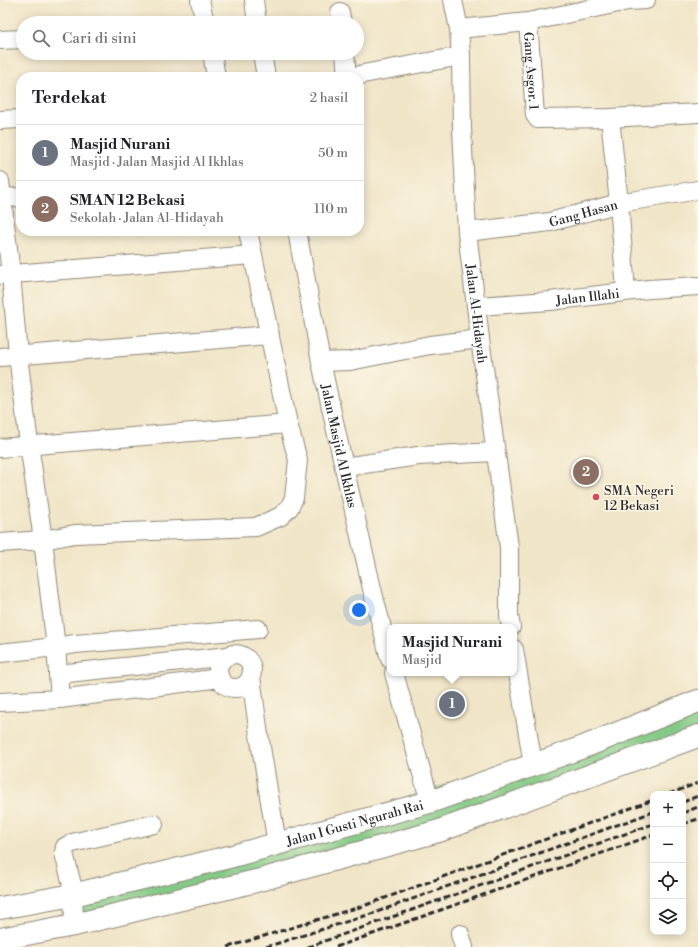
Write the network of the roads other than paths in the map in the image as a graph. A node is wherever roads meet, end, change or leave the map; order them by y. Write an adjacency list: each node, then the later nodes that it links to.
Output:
1 (200, 0): 5 (street)
2 (254, 0): 6 (street)
3 (452, 0): 8 (street, Jalan Al-Hidayah)
4 (639, 0): 7 (street)
5 (203, 16)
6 (256, 16)
7 (528, 22): 8 (street); 20 (street, Gang Asgor. 1)
8 (458, 29): 11 (street, Jalan Al-Hidayah)
9 (16, 39): 10 (street)
10 (0, 40)
11 (461, 56): 18 (street); 28 (street, Jalan Al-Hidayah)
12 (213, 60): 15 (street)
13 (263, 60): 16 (street)
14 (346, 60): 17 (street)
15 (215, 72)
16 (265, 72)
17 (347, 72)
18 (364, 74)
19 (698, 113): 20 (street)
20 (610, 118): 27 (street)
21 (16, 119): 22 (street)
22 (0, 120)
23 (0, 180): 26 (street)
24 (698, 190): 27 (street, Gang Hasan)
25 (16, 197): 26 (street)
26 (1, 198): 32 (street)
27 (619, 203): 28 (street, Gang Hasan); 34 (street)
28 (467, 232): 35 (street, Jalan Al-Hidayah)
29 (249, 236): 31 (street)
30 (298, 236): 39 (street, Jalan Masjid Al Ikhlas)
31 (253, 255): 32 (street); 36 (street)
32 (5, 275): 38 (street)
33 (698, 286): 34 (street, Jalan Illahi)
34 (626, 291): 35 (street, Jalan Illahi)
35 (477, 306): 37 (street, Jalan Al-Hidayah)
36 (270, 335): 38 (street); 40 (street)
37 (480, 339): 39 (street); 43 (street, Jalan Al-Hidayah)
38 (9, 356): 41 (street)
39 (321, 362): 44 (street, Jalan Masjid Al Ikhlas)
40 (288, 424): 41 (street); 45 (street)
41 (29, 444): 42 (street); 45 (street)
42 (0, 448)
43 (495, 452): 44 (street); 47 (street, Jalan Al-Hidayah)
44 (344, 467): 50 (street, Jalan Masjid Al Ikhlas)
45 (43, 540): 46 (street); 49 (street)
46 (0, 543)
47 (510, 624)
48 (258, 629): 49 (street)
49 (56, 647): 51 (street); 54 (street)
50 (387, 647)
51 (0, 653)
52 (228, 656): 54 (street); 56 (street); 57 (street)
53 (517, 667): 63 (street)
54 (58, 674): 58 (street)
55 (395, 676): 64 (street)
56 (251, 677): 57 (street); 66 (street)
57 (220, 678): 58 (street)
58 (60, 699): 59 (street)
59 (0, 702)
60 (691, 704): 61 (main road); 63 (main road, Jalan I Gusti Ngurah Rai)
61 (698, 728)
62 (698, 736): 69 (main road)
63 (533, 764): 64 (main road, Jalan I Gusti Ngurah Rai)
64 (430, 802): 66 (main road, Jalan I Gusti Ngurah Rai)
65 (154, 824): 67 (street)
66 (278, 844): 67 (main road, Jalan I Gusti Ngurah Rai)
67 (73, 895): 68 (main road, Jalan I Gusti Ngurah Rai); 69 (street)
68 (0, 908)
69 (74, 926): 70 (main road)
70 (0, 939)

